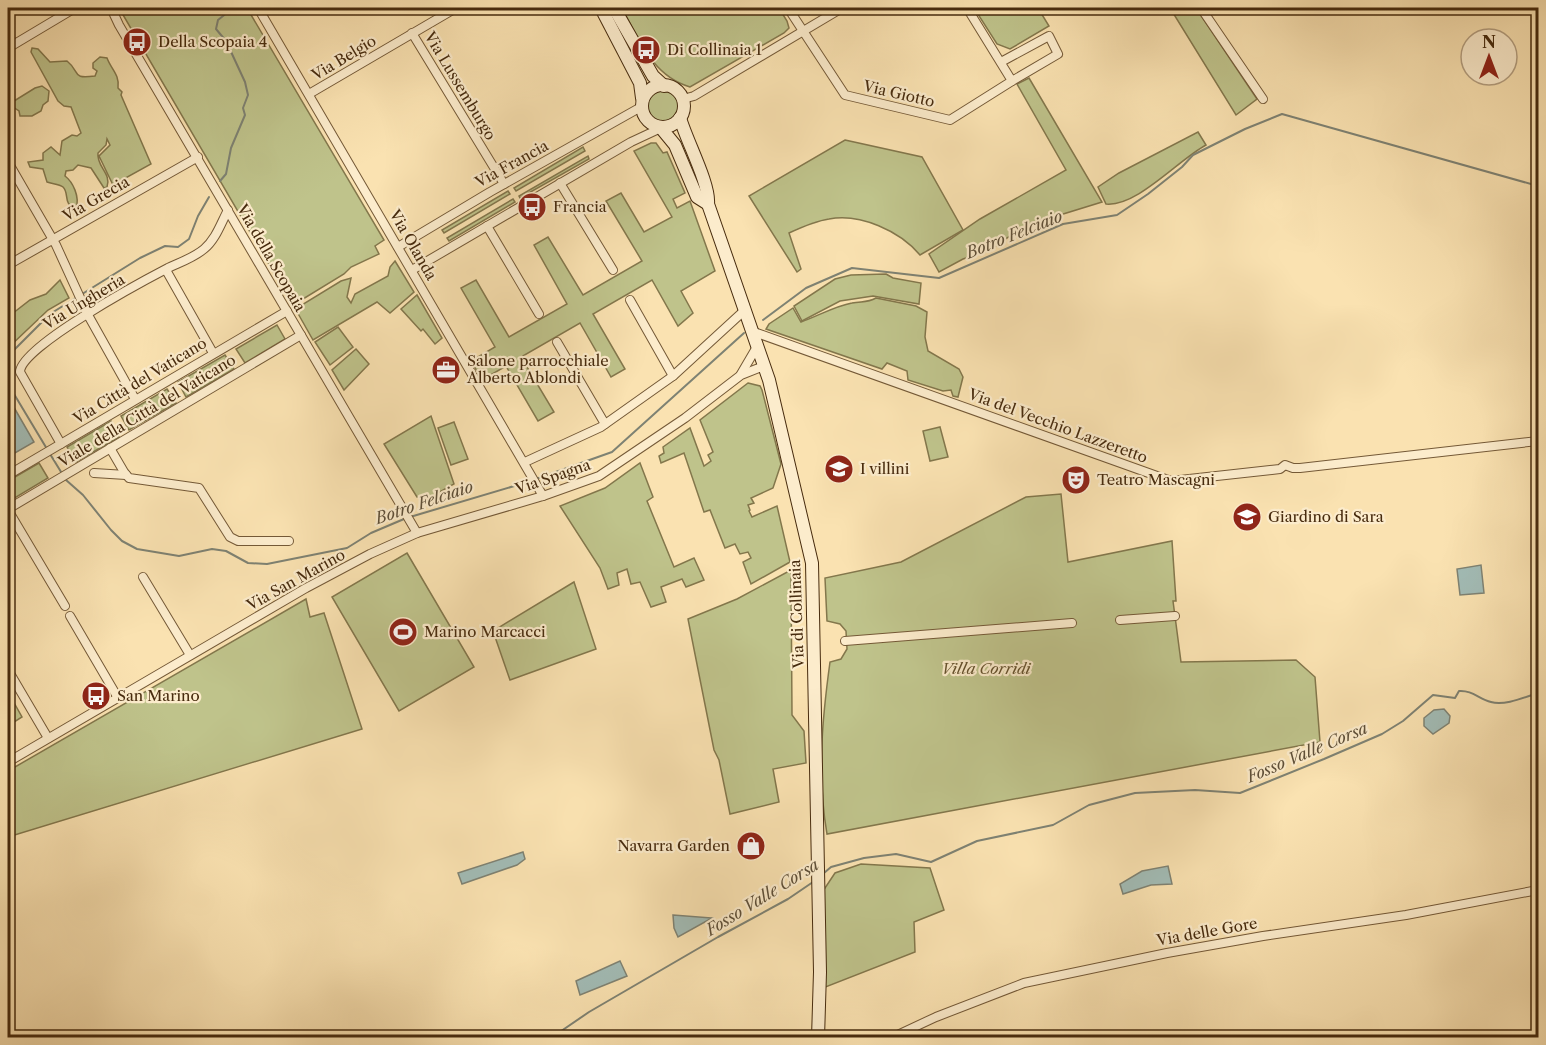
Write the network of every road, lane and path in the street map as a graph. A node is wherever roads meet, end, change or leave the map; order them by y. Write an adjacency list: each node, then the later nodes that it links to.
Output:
1 (75, 8): 15 (street)
2 (95, 8): 11 (street)
3 (258, 8): 19 (street, Via Olanda)
4 (456, 8): 13 (street, Via Belgio)
5 (601, 8): 22 (street)
6 (614, 8): 18 (street)
7 (788, 8): 12 (street, Via Giotto)
8 (842, 8): 12 (street)
9 (967, 8): 16 (street)
10 (1201, 8): 21 (street)
11 (109, 9): 25 (street, Via della Scopaia)
12 (802, 31): 17 (street, Via Giotto); 20 (street)
13 (412, 33): 19 (street, Via Belgio); 28 (street, Via Lussemburgo)
14 (8, 34): 15 (street)
15 (10, 46)
16 (1001, 62): 17 (street); 17 (street, Via Giotto)
17 (1012, 81)
18 (664, 86): 20 (street); 22 (street)
19 (309, 94): 33 (street, Via Olanda)
20 (683, 99): 23 (street)
21 (1263, 99)
22 (642, 103): 24 (street); 28 (street, Via Francia)
23 (680, 118): 24 (street); 29 (street, Via di Collinaia)
24 (661, 128): 27 (street); 29 (street, Via di Collinaia)
25 (198, 157): 30 (street, Via della Scopaia); 32 (street, Via Grecia)
26 (8, 162): 32 (street)
27 (560, 183): 31 (street); 37 (street)
28 (504, 184): 33 (street, Via Francia)
29 (708, 204): 39 (street, Via di Collinaia)
30 (228, 210): 35 (street, Via Ungheria); 40 (street, Via della Scopaia)
31 (487, 226): 36 (street); 42 (street)
32 (53, 240): 34 (street, Via Grecia); 41 (street)
33 (398, 247): 36 (street, Via Olanda)
34 (8, 265)
35 (166, 270): 41 (street, Via Ungheria); 46 (street)
36 (412, 270): 55 (street, Via Olanda)
37 (614, 270)
38 (630, 300): 49 (street)
39 (746, 309): 44 (street, Via di Collinaia); 49 (street)
40 (287, 311): 43 (street, Via della Scopaia); 46 (street, Via Città del Vaticano)
41 (86, 312): 50 (street); 53 (street, Via Ungheria)
42 (539, 314)
43 (301, 335): 54 (street, Viale della Città del Vaticano); 61 (street, Via della Scopaia)
44 (756, 338): 47 (street, Via di Collinaia); 48 (street, Via Spagna); 52 (street, Via del Vecchio Lazzeretto)
45 (557, 342): 51 (street)
46 (213, 353): 50 (street, Via Città del Vaticano)
47 (764, 366): 48 (street, Via Spagna); 76 (street, Via di Collinaia)
48 (741, 375): 59 (street, Via Spagna)
49 (673, 376): 51 (street)
50 (135, 399): 53 (street, Via Città del Vaticano)
51 (605, 424): 55 (street)
52 (1539, 441)
53 (61, 444): 57 (street, Via Città del Vaticano)
54 (110, 448): 58 (street); 60 (street, Viale della Città del Vaticano)
55 (526, 464): 59 (street, Via Olanda)
56 (94, 472): 58 (street)
57 (8, 475)
58 (126, 476): 62 (street)
59 (543, 496): 61 (street, Via Spagna)
60 (8, 509): 64 (street)
61 (417, 533): 70 (street, Via San Marino)
62 (289, 541)
63 (143, 577): 70 (street)
64 (65, 606)
65 (70, 616): 72 (street)
66 (1174, 616): 67 (street)
67 (1120, 620)
68 (1072, 623): 69 (street)
69 (845, 641)
70 (190, 655): 72 (street, Via San Marino)
71 (8, 670): 73 (street)
72 (118, 698): 73 (street, Via San Marino)
73 (48, 738): 74 (street, Via San Marino)
74 (8, 762)
75 (1539, 890): 77 (street, Via delle Gore)
76 (818, 1038)
77 (891, 1038)

